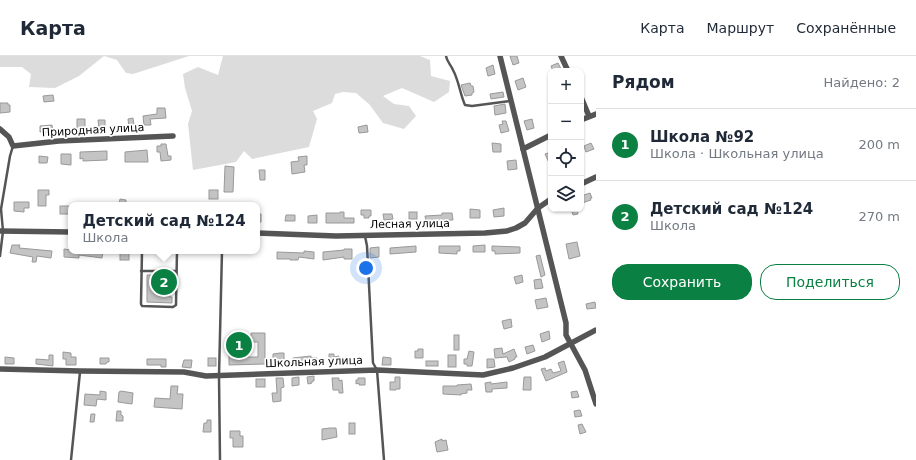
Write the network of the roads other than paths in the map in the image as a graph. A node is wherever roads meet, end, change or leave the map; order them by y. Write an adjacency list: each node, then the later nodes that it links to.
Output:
1 (446, 56): 5 (lane)
2 (500, 56): 5 (street)
3 (561, 56): 4 (street)
4 (567, 68)
5 (511, 100): 14 (street)
6 (584, 103): 8 (street)
7 (596, 114): 8 (street)
8 (590, 116): 9 (street)
9 (584, 119)
10 (0, 129): 13 (street)
11 (173, 136): 13 (street, Природная улица)
12 (548, 136): 14 (street)
13 (14, 146): 19 (lane)
14 (523, 149): 18 (street)
15 (596, 177): 16 (street)
16 (584, 183)
17 (548, 201): 18 (street, Лесная улица)
18 (538, 208): 22 (street, Лесная улица); 30 (street)
19 (1, 231): 20 (street); 26 (lane)
20 (68, 232)
21 (260, 233): 22 (street, Лесная улица)
22 (364, 235): 32 (lane)
23 (142, 254): 27 (lane)
24 (177, 254): 28 (lane)
25 (222, 254): 34 (lane)
26 (0, 256)
27 (142, 271): 28 (lane); 28 (lane)
28 (176, 271)
29 (596, 330): 30 (street, Школьная улица)
30 (570, 345): 32 (street, Школьная улица); 35 (street)
31 (0, 369): 33 (street, Школьная улица)
32 (377, 370): 34 (street, Школьная улица); 38 (lane)
33 (80, 371): 34 (street, Школьная улица); 36 (lane)
34 (219, 376): 37 (lane)
35 (596, 404)
36 (71, 460)
37 (220, 460)
38 (384, 460)

